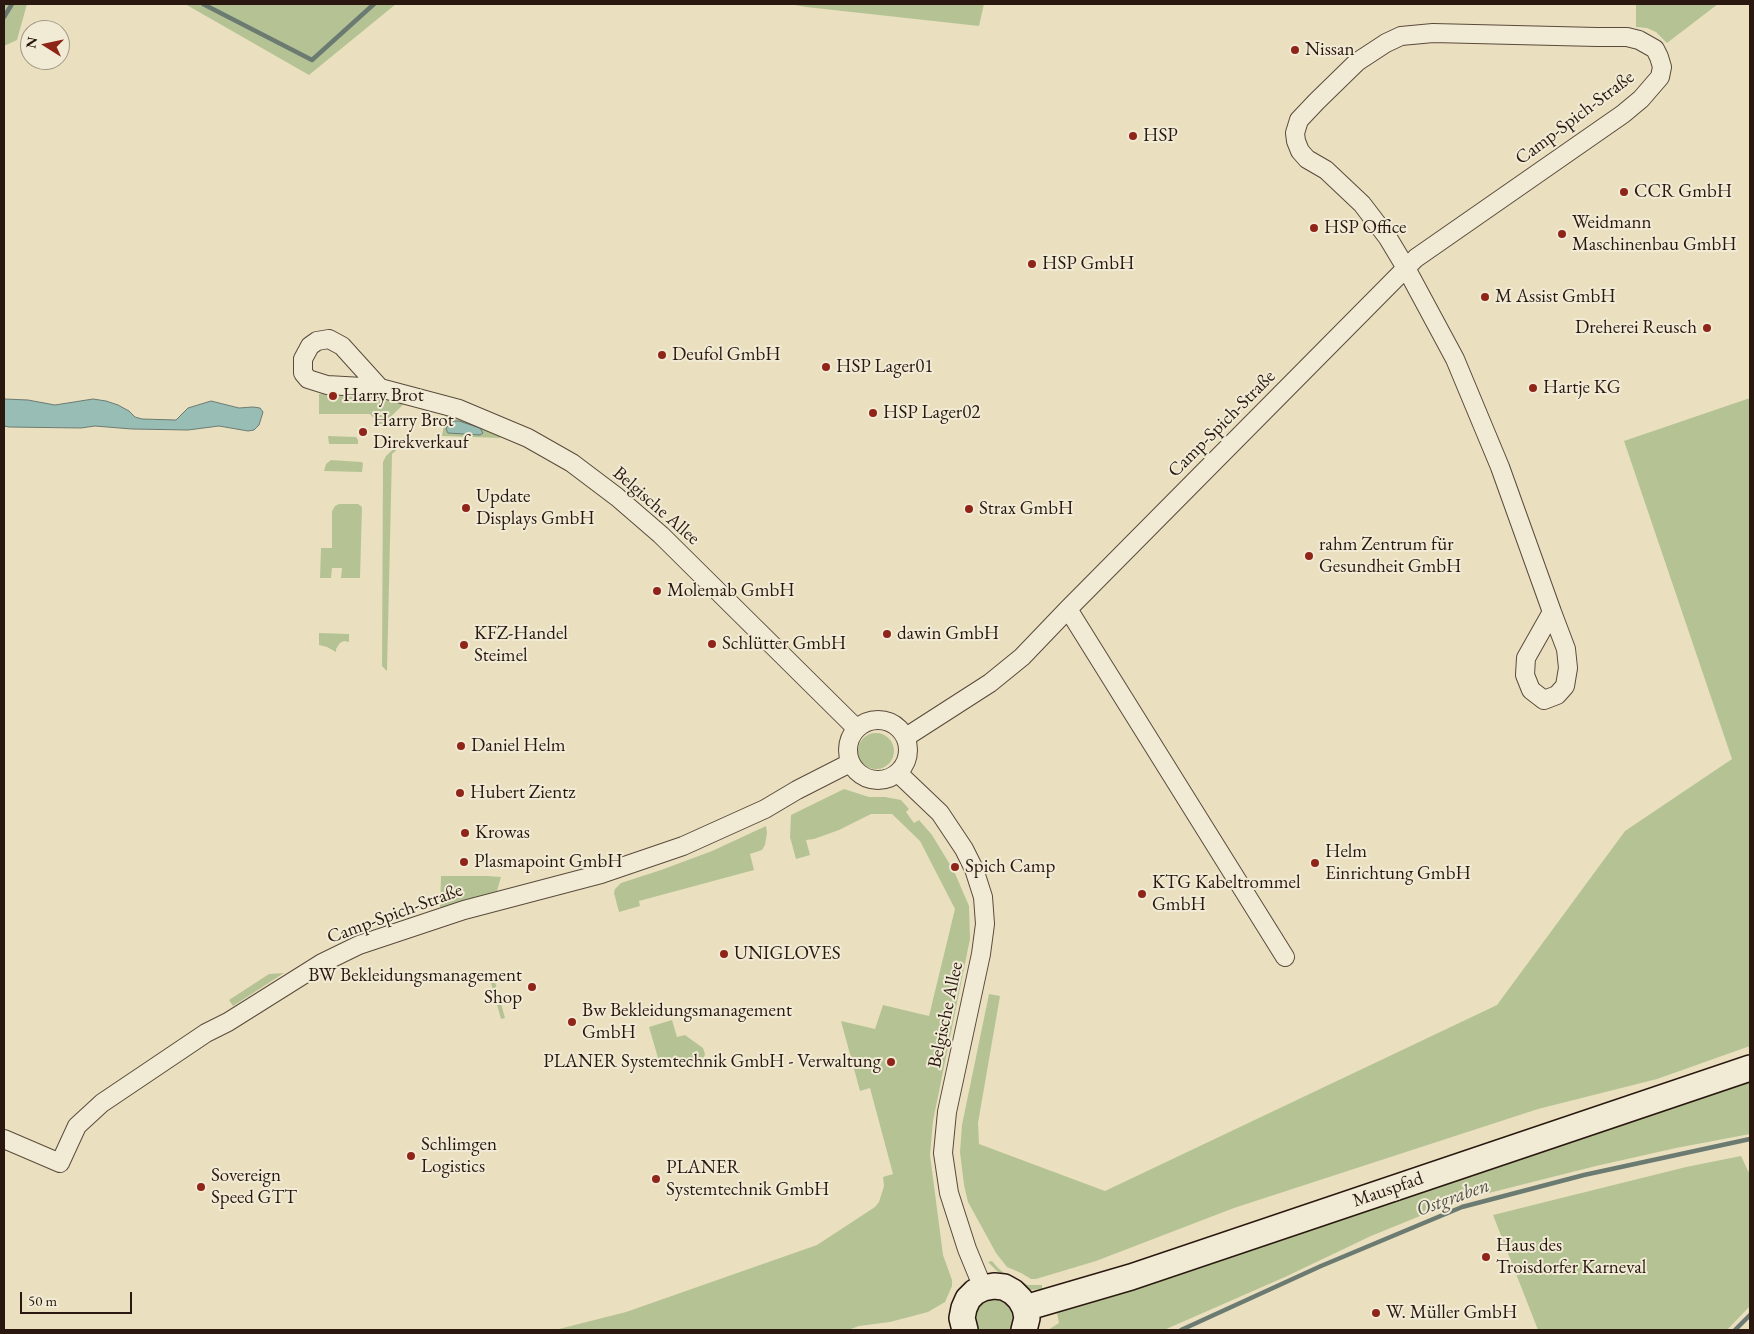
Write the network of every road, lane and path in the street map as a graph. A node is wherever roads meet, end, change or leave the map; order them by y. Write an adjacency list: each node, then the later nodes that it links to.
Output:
1 (1406, 268): 1 (street, Camp-Spich-Straße); 3 (street, Camp-Spich-Straße); 4 (street, Camp-Spich-Straße)
2 (380, 388): 5 (street, Belgische Allee)
3 (1068, 609): 6 (street, Camp-Spich-Straße); 9 (street)
4 (1552, 612)
5 (856, 728): 6 (street); 7 (street)
6 (906, 737): 8 (street)
7 (850, 763): 8 (street); 11 (street, Camp-Spich-Straße)
8 (898, 773): 12 (street, Belgische Allee)
9 (1285, 957)
10 (1750, 1068): 13 (street, Mauspfad)
11 (4, 1139)
12 (983, 1288): 13 (street); 14 (street)
13 (1025, 1319)
14 (961, 1329)

